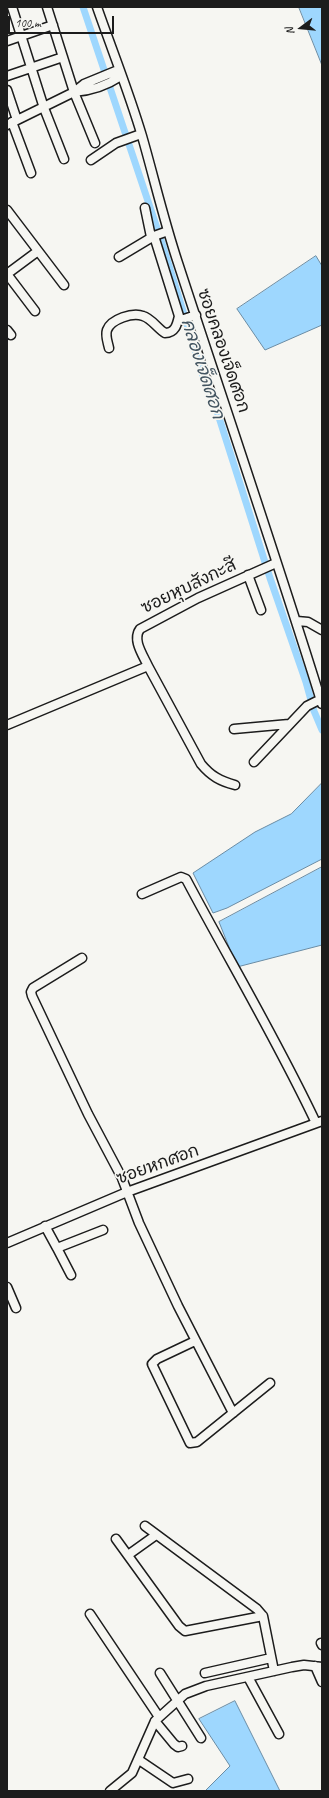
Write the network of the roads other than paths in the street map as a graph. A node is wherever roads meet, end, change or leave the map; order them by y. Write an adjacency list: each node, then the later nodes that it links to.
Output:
1 (12, 7): 5 (street)
2 (47, 7): 4 (street)
3 (97, 7): 9 (street, ซอยคลองเจ็ดศอก)
4 (53, 25): 5 (street); 7 (street)
5 (21, 37): 6 (street); 8 (street)
6 (7, 41)
7 (63, 57): 8 (street); 12 (street)
8 (31, 68): 10 (street); 13 (street)
9 (116, 75): 12 (street); 12 (street); 15 (street, ซอยคลองเจ็ดศอก)
10 (7, 76)
11 (7, 90): 14 (street)
12 (74, 92): 13 (street); 16 (street)
13 (44, 108): 14 (street); 17 (street)
14 (12, 122): 19 (street)
15 (138, 134): 18 (street); 22 (street, ซอยคลองเจ็ดศอก)
16 (95, 143)
17 (64, 159)
18 (91, 160)
19 (31, 173)
20 (145, 208): 22 (street)
21 (7, 211): 23 (street)
22 (158, 234): 24 (street); 28 (street, ซอยคลองเจ็ดศอก); 29 (street)
23 (38, 251): 25 (street); 26 (street)
24 (119, 257)
25 (7, 274): 27 (street)
26 (64, 285)
27 (35, 311)
28 (195, 316): 29 (street); 31 (street, ซอยคลองเจ็ดศอก)
29 (181, 320): 30 (street)
30 (109, 348)
31 (271, 565): 32 (street, ซอยหุบสังกะสี); 34 (street, ซอยคลองเจ็ดศอก)
32 (248, 575): 33 (street); 36 (street, ซอยหุบสังกะสี)
33 (261, 610)
34 (297, 621): 35 (street); 37 (street, ซอยคลองเจ็ดศอก)
35 (322, 630)
36 (148, 666): 39 (street); 42 (street)
37 (317, 702): 38 (street)
38 (289, 724): 40 (street); 41 (street)
39 (7, 725)
40 (234, 729)
41 (254, 762)
42 (235, 785)
43 (142, 894): 45 (street)
44 (82, 958): 46 (street)
45 (319, 1122): 46 (street, ซอยหกศอก)
46 (126, 1189): 47 (street, ซอยหกศอก); 54 (street)
47 (45, 1226): 49 (street, ซอยหกศอก); 50 (street)
48 (103, 1230): 50 (street)
49 (7, 1243)
50 (57, 1248): 51 (street)
51 (71, 1274)
52 (7, 1287): 53 (street)
53 (16, 1308)
54 (195, 1341): 56 (street); 56 (street)
55 (270, 1383): 56 (street)
56 (233, 1413)
57 (145, 1526): 58 (street)
58 (156, 1535): 60 (street); 62 (street)
59 (116, 1539): 60 (street)
60 (128, 1555): 62 (street)
61 (90, 1614): 71 (street)
62 (263, 1616): 63 (street)
63 (271, 1658): 65 (street); 67 (street)
64 (319, 1667): 65 (street); 69 (street)
65 (274, 1671): 68 (street)
66 (160, 1673): 70 (street)
67 (204, 1673)
68 (248, 1676): 70 (street); 72 (street)
69 (322, 1682)
70 (177, 1700): 71 (street); 73 (street)
71 (157, 1719): 74 (street); 75 (street)
72 (279, 1734)
73 (201, 1738)
74 (182, 1746)
75 (139, 1760): 76 (street); 77 (street)
76 (188, 1779)
77 (110, 1791)

